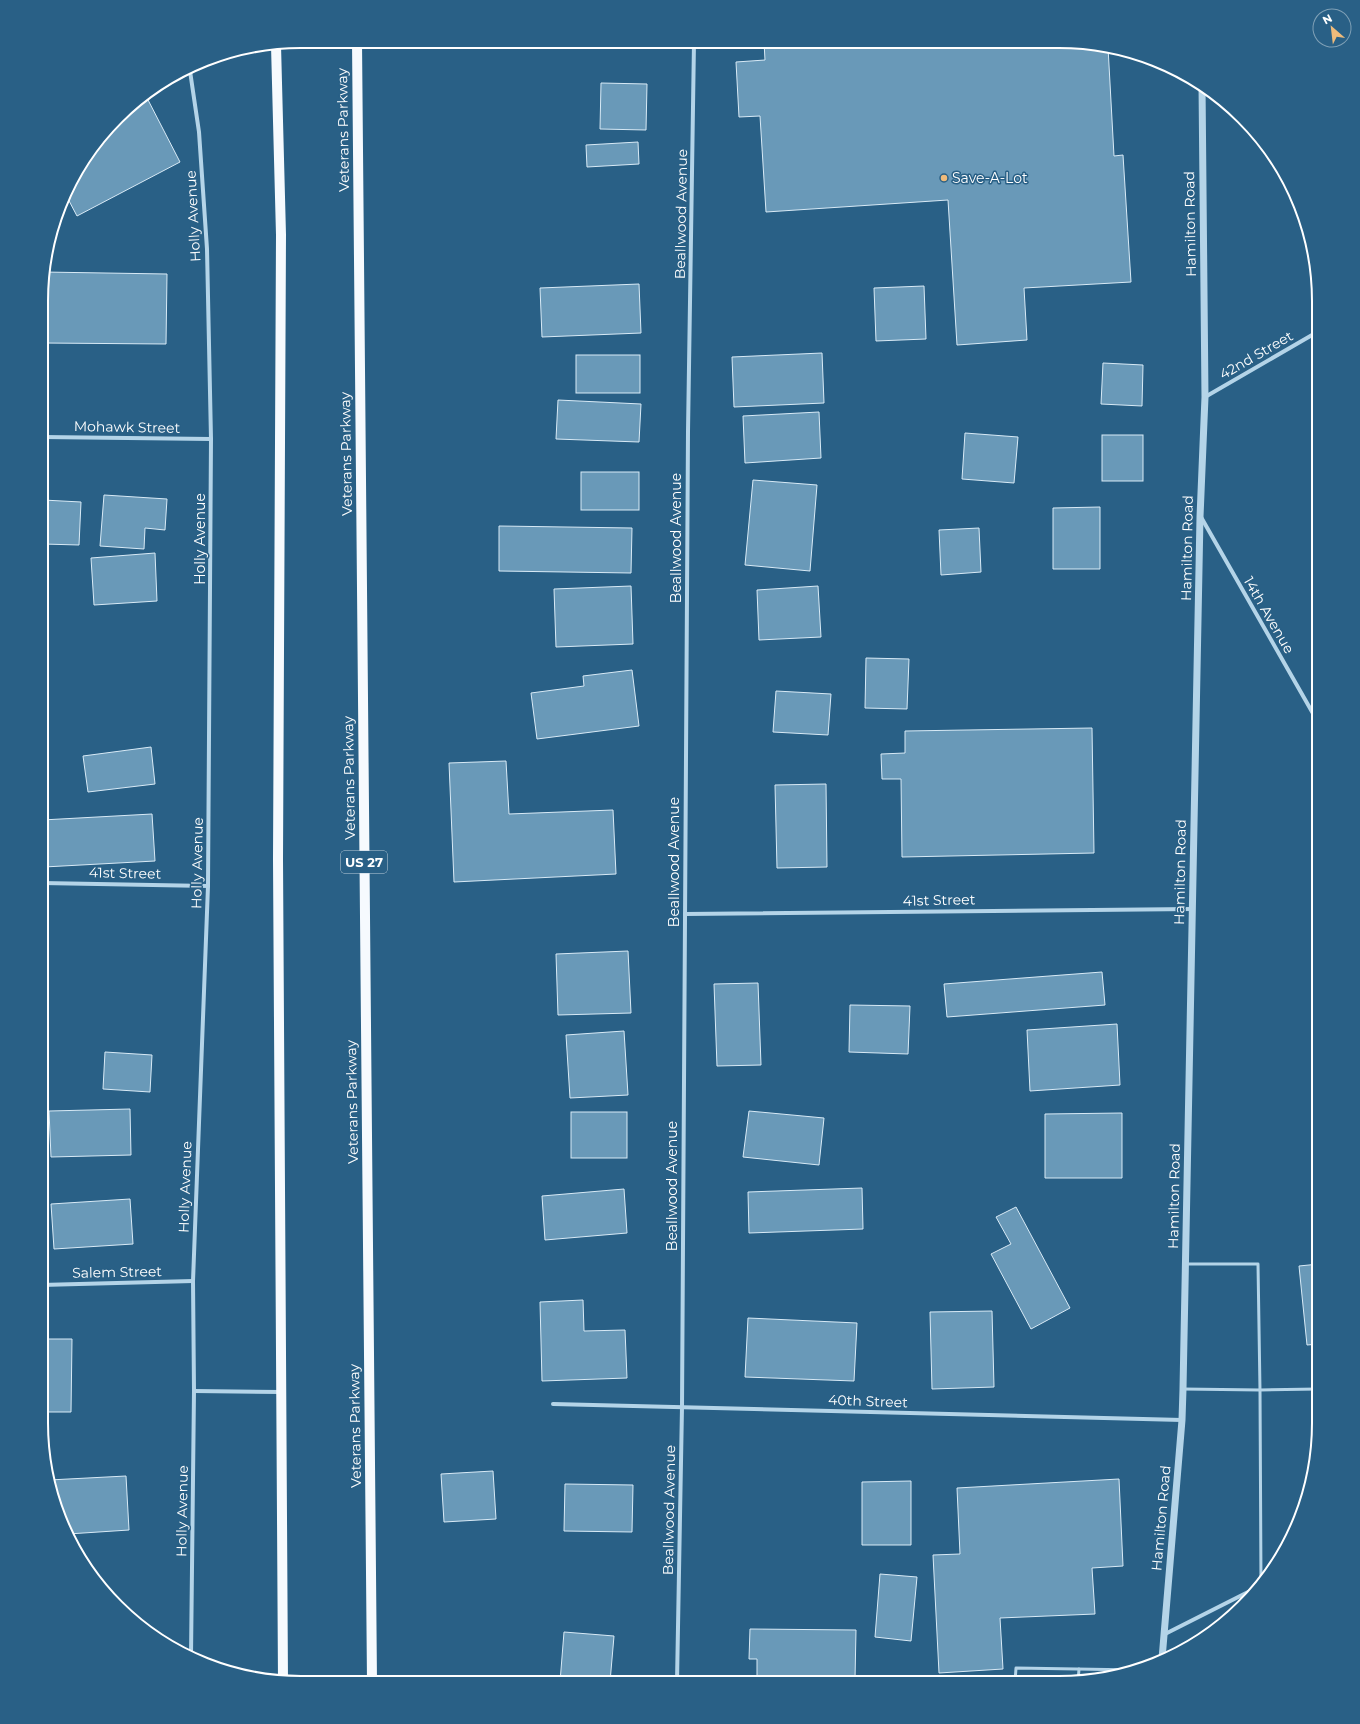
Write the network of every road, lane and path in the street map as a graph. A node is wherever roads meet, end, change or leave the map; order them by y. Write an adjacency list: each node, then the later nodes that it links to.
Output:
1 (357, 48): 36 (main road, Veterans Parkway / US 27)
2 (694, 48): 15 (street, Beallwood Avenue)
3 (276, 49): 23 (main road)
4 (190, 73): 9 (street, Holly Avenue)
5 (1202, 92): 7 (street, Hamilton Road)
6 (1312, 335): 7 (street, 42nd Street)
7 (1205, 397): 10 (street, Hamilton Road)
8 (48, 437): 9 (street, Mohawk Street)
9 (211, 439): 13 (street, Holly Avenue)
10 (1200, 517): 11 (street, 14th Avenue); 14 (street, Hamilton Road)
11 (1312, 712)
12 (48, 883): 13 (street, 41st Street)
13 (208, 886): 17 (street, Holly Avenue)
14 (1193, 909): 15 (street, 41st Street); 16 (street, Hamilton Road)
15 (685, 914): 25 (street, Beallwood Avenue)
16 (1186, 1264): 19 (street, Hamilton Road); 21 (lane)
17 (193, 1281): 18 (street, Salem Street); 22 (street, Holly Avenue)
18 (48, 1284)
19 (1183, 1389): 21 (lane); 26 (street, Hamilton Road)
20 (1312, 1389): 21 (lane)
21 (1260, 1390): 27 (lane)
22 (194, 1391): 23 (street); 30 (street, Holly Avenue)
23 (282, 1392): 34 (main road)
24 (553, 1404): 25 (street, 40th Street)
25 (682, 1407): 26 (street, 40th Street); 37 (street, Beallwood Avenue)
26 (1182, 1420): 29 (street, Hamilton Road)
27 (1261, 1576)
28 (1246, 1593): 29 (street)
29 (1165, 1634): 31 (street, Hamilton Road)
30 (191, 1651)
31 (1163, 1654)
32 (1079, 1669): 33 (lane); 35 (lane); 38 (lane)
33 (1115, 1670)
34 (283, 1675)
35 (1079, 1675)
36 (372, 1676)
37 (677, 1676)
38 (1015, 1676)

